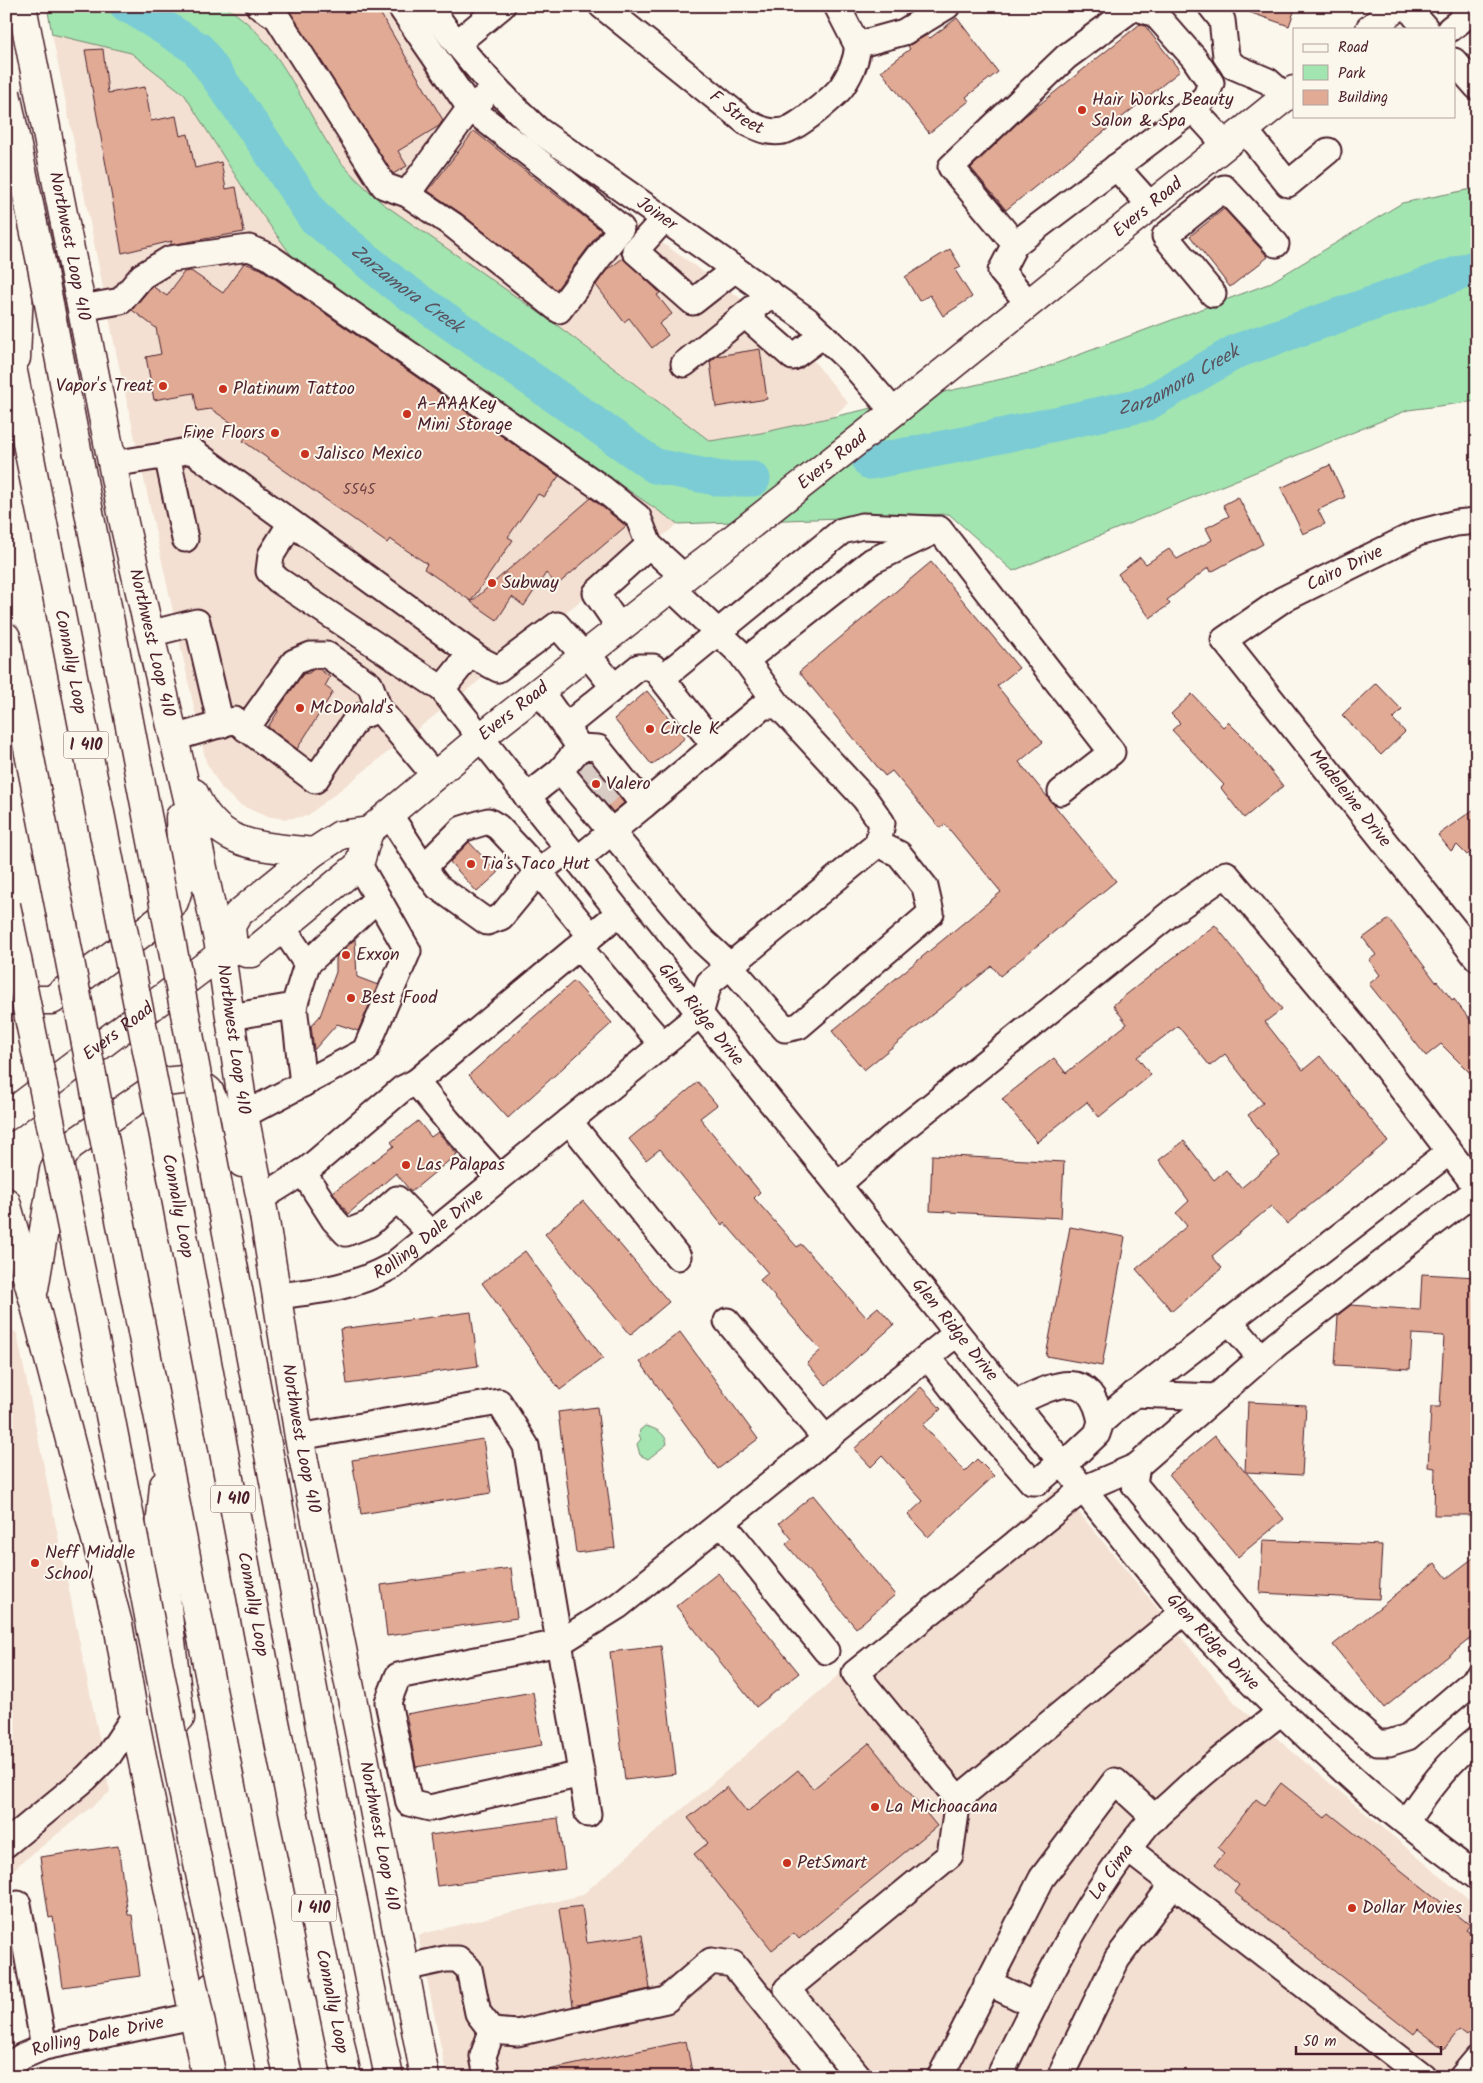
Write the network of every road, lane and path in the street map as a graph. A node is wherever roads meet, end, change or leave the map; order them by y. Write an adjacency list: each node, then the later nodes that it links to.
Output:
1 (22, 6): 40 (main road, Northwest Loop 410)
2 (260, 6): 30 (street)
3 (400, 6): 23 (street)
4 (429, 6): 16 (street, Joiner)
5 (502, 6): 16 (street)
6 (602, 6): 17 (street, F Street)
7 (837, 6): 17 (street)
8 (947, 6): 17 (street)
9 (1398, 6): 13 (main road)
10 (1407, 6): 14 (street)
11 (1477, 8): 15 (street)
12 (1217, 13): 22 (street)
13 (1371, 28)
14 (1425, 28)
15 (1451, 28)
16 (457, 43): 20 (street, Joiner)
17 (857, 45)
18 (1456, 63): 19 (street)
19 (1477, 87)
20 (497, 90): 23 (street); 33 (street, Joiner)
21 (6, 93): 169 (main road, bridge)
22 (1290, 94): 25 (main road, Evers Road)
23 (470, 108): 30 (street); 30 (street)
24 (1193, 109): 25 (street); 28 (street); 34 (street)
25 (1236, 138): 27 (street); 29 (main road, Evers Road)
26 (6, 151): 45 (main road)
27 (1328, 151)
28 (1116, 167): 31 (street); 34 (street)
29 (1181, 182): 31 (main road, Evers Road); 32 (street)
30 (407, 194)
31 (1150, 206): 39 (main road, Evers Road)
32 (1201, 207): 35 (street); 38 (street)
33 (664, 219): 36 (street, Joiner); 36 (street)
34 (1016, 244): 39 (street)
35 (1276, 244)
36 (735, 269): 37 (street, Joiner)
37 (771, 294): 41 (street); 42 (street, Joiner)
38 (1213, 294)
39 (1029, 304): 46 (main road, Evers Road)
40 (81, 308): 48 (main road, Northwest Loop 410); 53 (street)
41 (746, 315): 42 (street); 44 (street)
42 (823, 335): 46 (street, Joiner)
43 (6, 336): 45 (main road, Connally Loop / I 410)
44 (684, 364)
45 (15, 380): 155 (main road, Connally Loop / I 410, bridge)
46 (894, 412): 54 (main road, Evers Road)
47 (162, 456): 48 (street); 50 (street); 52 (street)
48 (112, 464): 57 (main road, Northwest Loop 410)
49 (1477, 521): 59 (street, Cairo Drive)
50 (291, 523): 60 (street); 65 (street, Glen Ridge Drive)
51 (939, 529): 56 (street); 62 (street); 77 (street)
52 (185, 539)
53 (649, 545): 54 (street); 55 (street)
54 (678, 582): 55 (main road, Evers Road); 56 (street)
55 (620, 628): 61 (main road, Evers Road)
56 (718, 632): 62 (street); 63 (street)
57 (149, 634): 69 (street); 74 (main road, Northwest Loop 410)
58 (6, 637): 130 (main road, bridge)
59 (1224, 640): 94 (street, Madeleine Drive)
60 (471, 653): 61 (street); 65 (street)
61 (585, 655): 64 (street); 66 (main road, Evers Road)
62 (746, 660): 67 (street)
63 (662, 678): 64 (street); 73 (street)
64 (614, 687): 70 (street)
65 (442, 689): 72 (street, Glen Ridge Drive)
66 (540, 691): 70 (street); 72 (main road, Evers Road)
67 (779, 706): 73 (street); 82 (street)
68 (380, 709): 71 (street); 71 (street); 75 (street)
69 (221, 725): 71 (street); 74 (street)
70 (565, 726): 76 (street)
71 (246, 729)
72 (480, 738): 75 (main road, Evers Road); 78 (street, Glen Ridge Drive)
73 (715, 746): 79 (street)
74 (176, 747): 83 (main road); 93 (main road, Northwest Loop 410); 97 (main road)
75 (435, 776): 80 (main road, Evers Road)
76 (593, 782): 78 (street); 79 (street); 81 (street)
77 (1061, 792)
78 (527, 797): 84 (street, Glen Ridge Drive)
79 (644, 805): 81 (street)
80 (379, 822): 83 (main road); 85 (main road); 86 (street)
81 (610, 833): 84 (street); 96 (street)
82 (878, 844): 96 (street); 96 (street)
83 (314, 852): 93 (main road)
84 (573, 855): 87 (street); 90 (street, Glen Ridge Drive)
85 (359, 865): 88 (street); 91 (main road)
86 (426, 871): 87 (street); 87 (street)
87 (538, 872): 92 (street)
88 (378, 898): 95 (street); 103 (street)
89 (6, 905): 165 (main road, bridge)
90 (619, 913): 92 (street); 99 (street, Glen Ridge Drive)
91 (283, 928): 93 (main road); 95 (street)
92 (585, 942): 101 (street); 102 (street)
93 (227, 951): 100 (main road, Northwest Loop 410); 105 (main road, Evers Road)
94 (1477, 958)
95 (307, 964): 98 (street)
96 (730, 966): 99 (street)
97 (6, 994)
98 (294, 1006): 100 (street); 103 (street)
99 (700, 1014): 101 (street, Rolling Dale Drive); 110 (street, Glen Ridge Drive)
100 (230, 1017): 104 (main road, Northwest Loop 410)
101 (662, 1044): 106 (street, Rolling Dale Drive)
102 (416, 1082): 108 (street); 109 (street)
103 (303, 1084): 104 (street)
104 (244, 1115): 113 (main road, Northwest Loop 410)
105 (6, 1117)
106 (569, 1121): 109 (street, Rolling Dale Drive); 116 (street)
107 (1449, 1152): 110 (street); 111 (street); 120 (street)
108 (303, 1172): 113 (street); 114 (street)
109 (499, 1178): 114 (street, Rolling Dale Drive)
110 (838, 1186): 121 (street, Glen Ridge Drive)
111 (1477, 1189): 123 (street)
112 (6, 1202): 118 (main road)
113 (262, 1207): 117 (main road, Northwest Loop 410); 118 (main road)
114 (431, 1234): 117 (street, Rolling Dale Drive)
115 (6, 1244): 118 (main road)
116 (678, 1257)
117 (276, 1296): 128 (main road, Northwest Loop 410)
118 (33, 1298): 142 (main road)
119 (727, 1321): 129 (street)
120 (1229, 1321): 123 (street); 124 (street)
121 (957, 1333): 122 (street); 126 (street, Glen Ridge Drive)
122 (928, 1357): 129 (street); 131 (street)
123 (1261, 1358): 125 (street)
124 (1134, 1394): 125 (street); 127 (street)
125 (1216, 1397): 132 (street)
126 (1014, 1404): 127 (street); 131 (street, Glen Ridge Drive)
127 (1101, 1422): 131 (street)
128 (298, 1437): 136 (street); 154 (main road, Northwest Loop 410)
129 (826, 1439): 134 (street)
130 (167, 1456): 164 (main road); 166 (main road)
131 (1062, 1464): 133 (street, Glen Ridge Drive)
132 (1137, 1466): 133 (street); 138 (street)
133 (1083, 1489): 135 (street, Glen Ridge Drive); 145 (street)
134 (722, 1522): 136 (street); 137 (street)
135 (1184, 1612): 140 (street, Glen Ridge Drive); 145 (street)
136 (559, 1643): 144 (street); 144 (street)
137 (826, 1651)
138 (1289, 1666): 139 (street); 140 (street)
139 (1477, 1678)
140 (1260, 1692): 141 (street, Glen Ridge Drive)
141 (1281, 1712): 147 (street, La Cima); 148 (street, Glen Ridge Drive)
142 (134, 1717): 149 (street); 158 (main road)
143 (1477, 1738): 148 (street)
144 (582, 1774): 146 (street)
145 (958, 1799): 173 (street)
146 (588, 1814)
147 (1155, 1818): 150 (street, La Cima); 156 (street)
148 (1406, 1822): 151 (street, Glen Ridge Drive)
149 (6, 1844)
150 (1129, 1850): 152 (street); 157 (street, La Cima)
151 (1477, 1877)
152 (1173, 1884): 176 (street); 177 (street)
153 (18, 1904): 160 (street)
154 (404, 1968): 159 (street); 170 (main road, Northwest Loop 410)
155 (328, 1980): 167 (main road, Connally Loop / I 410); 168 (main road)
156 (987, 1982): 157 (street); 174 (street)
157 (1034, 2005): 175 (street, La Cima)
158 (193, 2016): 160 (street, Rolling Dale Drive); 163 (main road)
159 (492, 2031): 171 (street); 172 (street)
160 (44, 2047): 162 (street, Rolling Dale Drive)
161 (1477, 2059): 178 (street)
162 (8, 2069)
163 (206, 2077)
164 (223, 2077)
165 (242, 2077)
166 (288, 2077)
167 (347, 2077)
168 (365, 2077)
169 (389, 2077)
170 (425, 2077)
171 (487, 2077)
172 (824, 2077)
173 (859, 2077)
174 (940, 2077)
175 (999, 2077)
176 (1060, 2077)
177 (1424, 2077)
178 (1462, 2077)

